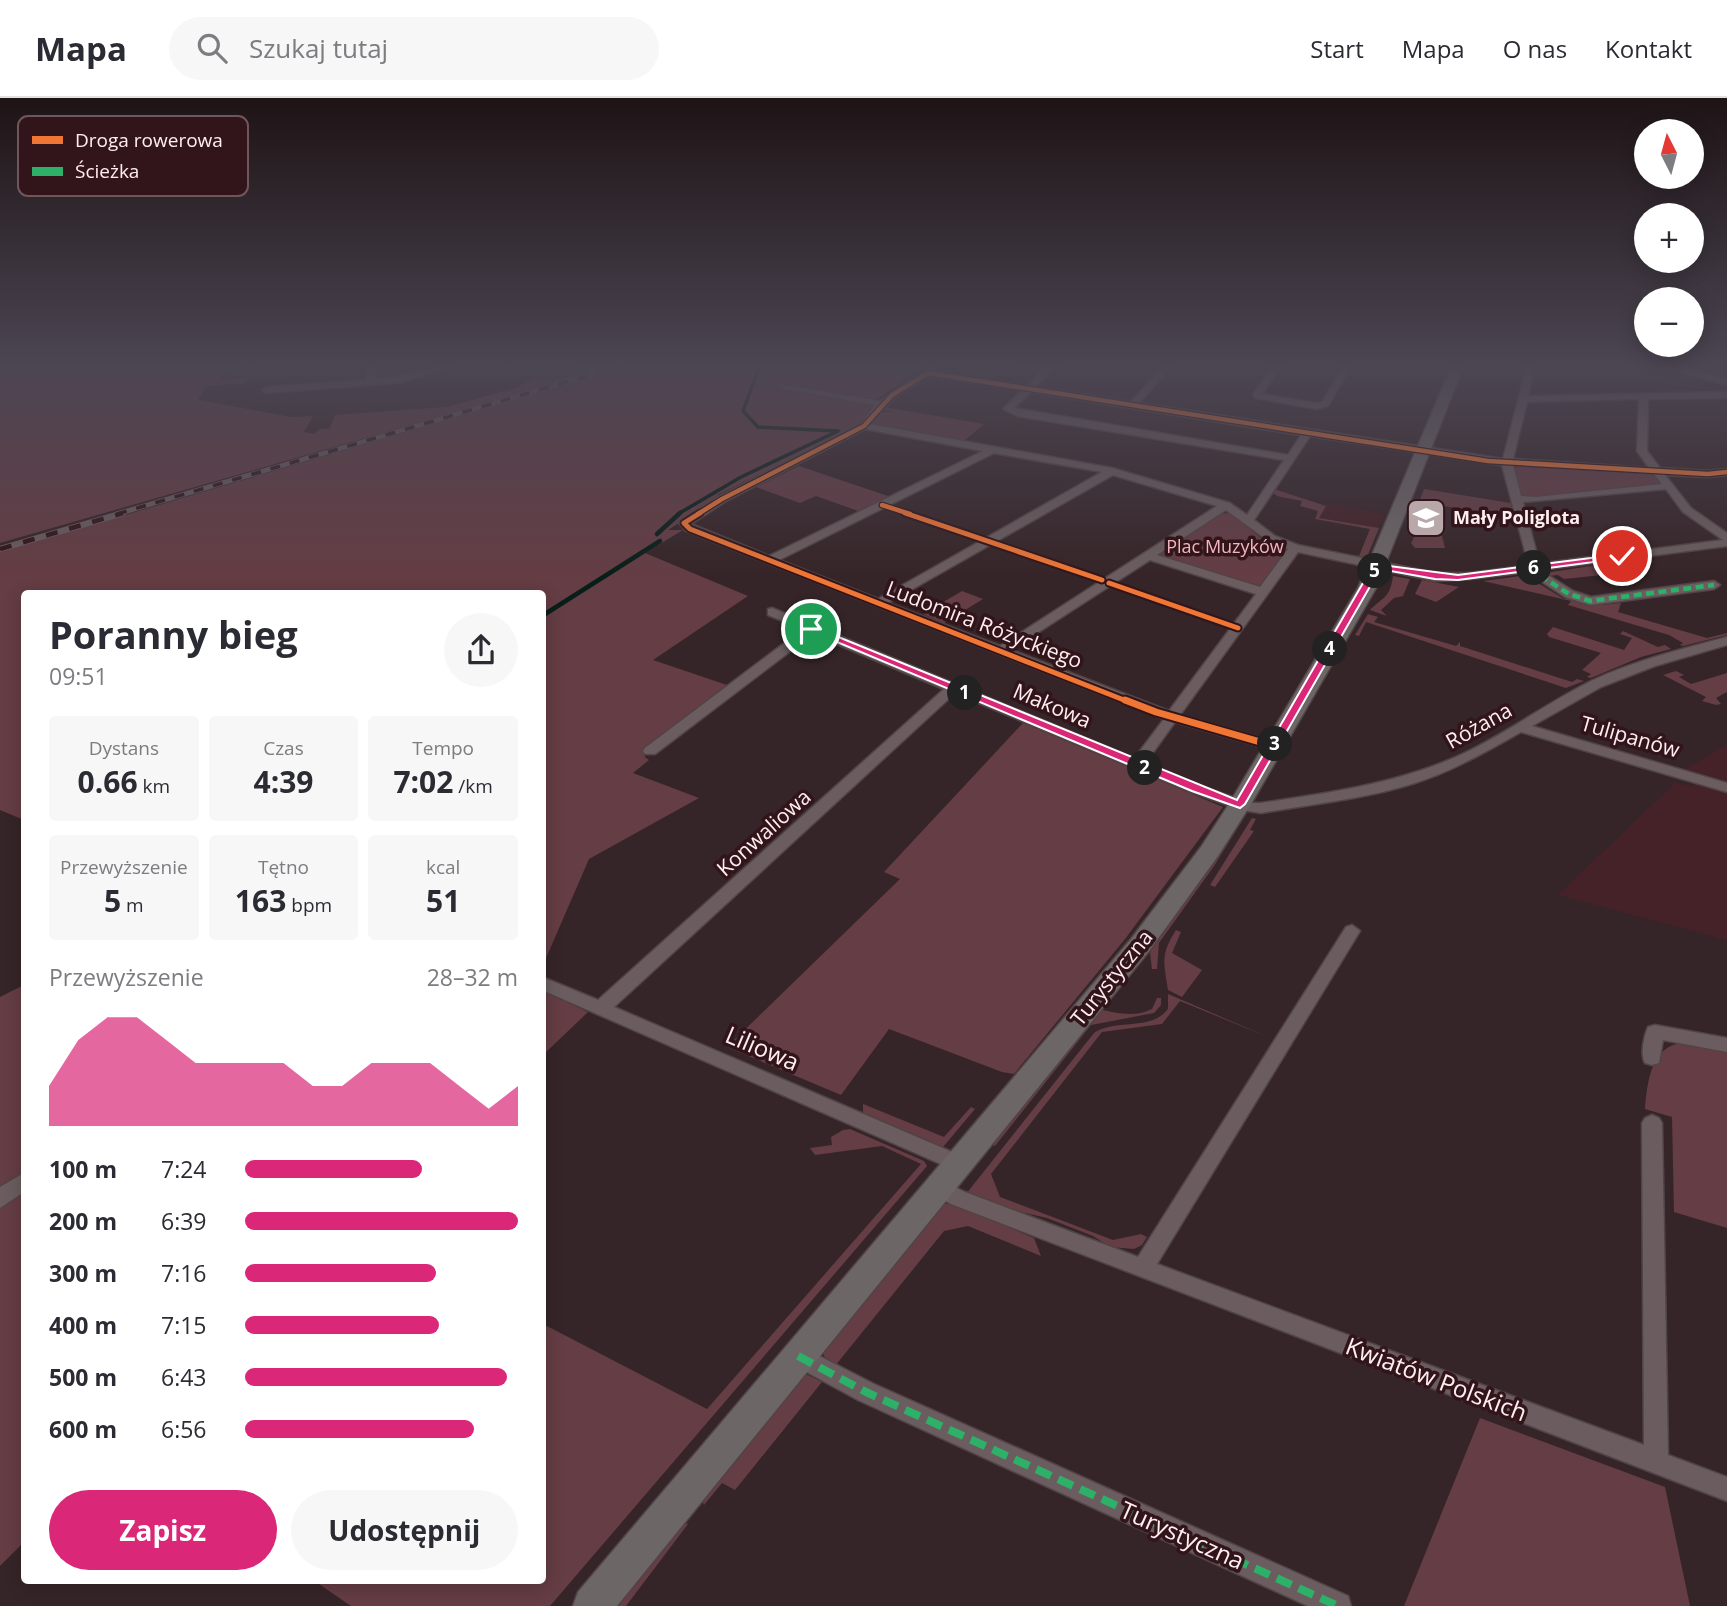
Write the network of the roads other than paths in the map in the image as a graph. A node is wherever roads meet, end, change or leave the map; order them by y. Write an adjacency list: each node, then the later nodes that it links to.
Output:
1 (846, 435): 23 (street, Ludomira Różyckiego)
2 (917, 435): 9 (street)
3 (1152, 435): 11 (street)
4 (1305, 435): 11 (street)
5 (1322, 435): 10 (street)
6 (1429, 435): 10 (street, Turystyczna)
7 (1513, 435): 12 (street)
8 (1643, 435): 14 (street)
9 (994, 449): 13 (street); 23 (street)
10 (1423, 451): 12 (street); 24 (street, Turystyczna)
11 (1289, 458): 19 (street)
12 (1507, 463): 14 (street); 17 (street)
13 (1112, 471): 18 (street); 28 (street)
14 (1656, 471): 15 (street); 16 (street)
15 (1727, 472)
16 (1670, 486): 17 (street); 20 (street)
17 (1518, 499): 25 (street)
18 (1226, 505): 19 (street); 22 (street)
19 (1249, 520): 21 (street)
20 (1727, 540): 25 (street)
21 (1294, 548): 24 (street); 27 (street)
22 (1147, 555): 27 (street); 32 (street)
23 (770, 560): 28 (street, Ludomira Różyckiego)
24 (1377, 566): 25 (street); 36 (street, Turystyczna)
25 (1536, 568): 26 (street)
26 (1720, 585)
27 (1263, 592): 34 (street)
28 (880, 603): 32 (street, Ludomira Różyckiego)
29 (772, 612): 30 (street, Makowa)
30 (811, 629): 33 (street, Makowa); 37 (street)
31 (1727, 641): 35 (street, Różana)
32 (1001, 650): 34 (street, Ludomira Różyckiego)
33 (953, 688): 40 (street, Makowa); 43 (street, Konwaliowa)
34 (1173, 717): 36 (street, Ludomira Różyckiego); 38 (street)
35 (1520, 727): 39 (street, Tulipanów); 40 (street, Różana)
36 (1274, 746): 40 (street, Turystyczna)
37 (650, 751)
38 (1144, 755)
39 (1727, 788)
40 (1240, 804): 47 (street, Turystyczna)
41 (1352, 931): 50 (street)
42 (546, 985): 43 (street, Liliowa)
43 (601, 1008): 47 (street, Liliowa)
44 (1727, 1045): 45 (street)
45 (1652, 1058)
46 (1651, 1123): 52 (street)
47 (950, 1176): 50 (street, Kwiatów Polskich); 51 (street, Turystyczna)
48 (21, 1183): 49 (street)
49 (0, 1199)
50 (1144, 1270): 52 (street, Kwiatów Polskich)
51 (798, 1356): 54 (street, Turystyczna); 55 (street, Turystyczna)
52 (1656, 1462): 53 (street, Kwiatów Polskich)
53 (1727, 1489)
54 (592, 1606)
55 (1338, 1606)

